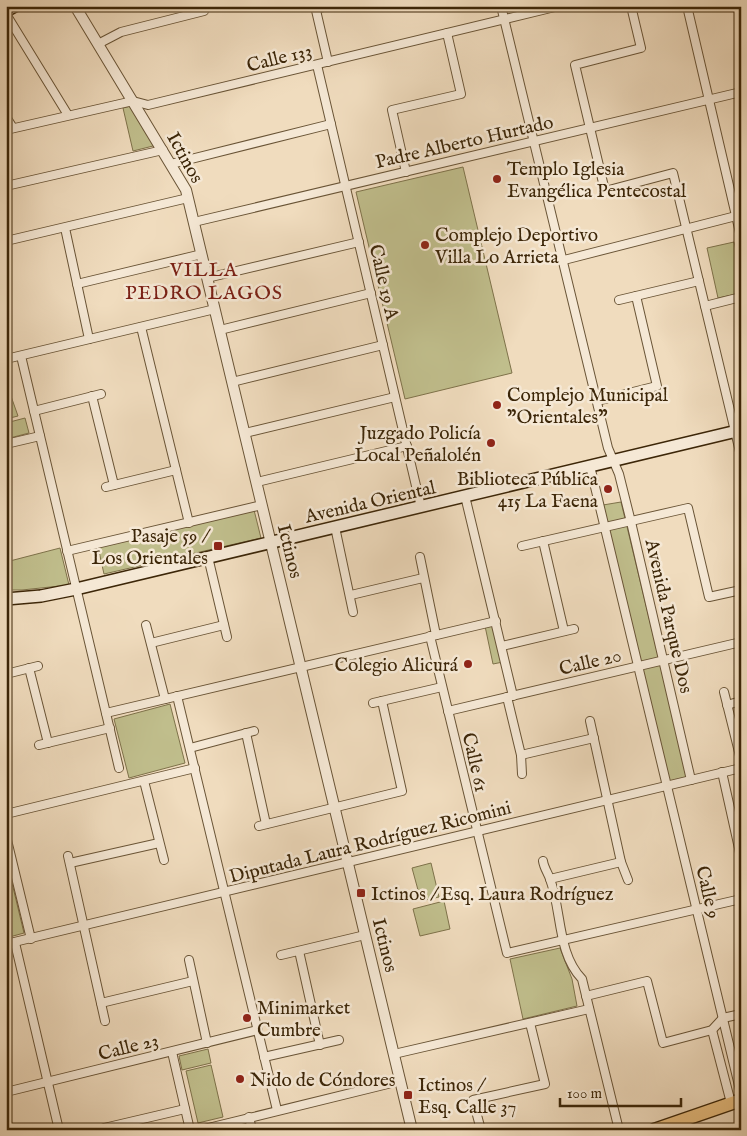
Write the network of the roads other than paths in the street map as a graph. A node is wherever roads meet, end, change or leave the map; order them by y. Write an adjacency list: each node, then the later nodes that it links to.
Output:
1 (15, 6): 10 (main road)
2 (75, 6): 13 (street, Ictinos)
3 (328, 6): 8 (street)
4 (501, 6): 11 (street, Avenida Parque Dos)
5 (559, 6): 11 (street, Calle 133)
6 (631, 6): 22 (street)
7 (687, 6): 17 (street)
8 (316, 8): 14 (street)
9 (204, 10): 13 (street)
10 (6, 13): 19 (street)
11 (504, 20): 12 (street, Calle 133); 24 (street, Avenida Parque Dos)
12 (447, 33): 14 (street, Calle 133); 27 (street)
13 (98, 44): 18 (street, Ictinos)
14 (328, 62): 15 (street, Calle 133)
15 (317, 65): 18 (street, Calle 133); 21 (street, Calle 19 A)
16 (741, 92): 17 (street, Padre Alberto Hurtado)
17 (709, 100): 22 (street, Padre Alberto Hurtado); 31 (street)
18 (133, 101): 19 (street, Calle 133); 25 (street, Ictinos)
19 (68, 115): 23 (street, Calle 133)
20 (6, 117): 23 (street)
21 (331, 124): 26 (street); 29 (street, Calle 19 A)
22 (589, 128): 24 (street, Padre Alberto Hurtado); 34 (street)
23 (10, 129)
24 (534, 141): 27 (street, Padre Alberto Hurtado); 39 (street, Avenida Parque Dos)
25 (163, 150): 26 (street, Ictinos); 28 (street)
26 (171, 164): 30 (street, Ictinos)
27 (406, 172): 29 (street, Padre Alberto Hurtado)
28 (6, 186)
29 (346, 186): 32 (street, Padre Alberto Hurtado); 37 (street, Calle 19 A)
30 (188, 198): 32 (street, Ictinos); 33 (street)
31 (736, 216): 34 (street); 35 (street)
32 (194, 222): 38 (street, Ictinos)
33 (64, 228): 36 (street); 42 (street)
34 (687, 229): 39 (street); 41 (street)
35 (741, 237)
36 (6, 242)
37 (359, 242): 40 (street); 43 (street, Calle 19 A)
38 (202, 254): 40 (street, Ictinos); 42 (street)
39 (564, 260): 59 (street, Avenida Parque Dos)
40 (208, 278): 48 (street, Ictinos)
41 (699, 281): 44 (street); 47 (street)
42 (77, 284): 51 (street)
43 (371, 293): 50 (street); 52 (street, Calle 19 A)
44 (636, 296): 46 (street); 59 (street)
45 (741, 297): 47 (street)
46 (618, 300)
47 (705, 306): 61 (street)
48 (215, 309): 49 (street); 50 (street, Ictinos)
49 (141, 327): 51 (street); 69 (street)
50 (220, 330): 55 (street, Ictinos)
51 (89, 340): 53 (street)
52 (383, 345): 55 (street); 58 (street, Calle 19 A)
53 (21, 356): 54 (street); 60 (street)
54 (6, 359)
55 (232, 382): 62 (street, Ictinos)
56 (101, 394): 57 (street)
57 (92, 396): 60 (street); 69 (street)
58 (395, 397): 62 (street); 65 (street, Calle 19 A)
59 (597, 401): 67 (street, Avenida Parque Dos)
60 (34, 410): 63 (street)
61 (738, 430): 66 (street); 67 (main road, Avenida Oriental)
62 (245, 433): 70 (street, Ictinos)
63 (40, 436): 64 (street); 81 (street)
64 (6, 444)
65 (407, 446): 70 (street); 73 (street, Calle 19 A)
66 (741, 456)
67 (613, 460): 68 (main road, Avenida Oriental); 74 (street, Avenida Parque Dos)
68 (590, 466): 71 (main road, Avenida Oriental); 77 (street)
69 (176, 470): 75 (street)
70 (256, 482): 72 (street, Ictinos)
71 (466, 496): 73 (main road, Avenida Oriental); 90 (street)
72 (262, 505): 75 (street); 79 (street, Ictinos)
73 (421, 506): 76 (main road, Avenida Oriental)
74 (631, 522): 77 (street); 86 (street); 100 (street, Avenida Parque Dos)
75 (189, 523): 81 (street)
76 (335, 527): 79 (main road, Avenida Oriental); 87 (street)
77 (605, 527): 78 (street); 102 (street)
78 (543, 541): 80 (street); 94 (street)
79 (271, 542): 82 (main road, Avenida Oriental); 103 (street, Ictinos)
80 (522, 546)
81 (68, 551): 85 (street)
82 (208, 557): 85 (main road, Avenida Oriental); 92 (street)
83 (420, 557): 84 (street, Calle 61)
84 (423, 578): 87 (street); 95 (street, Calle 61)
85 (76, 589): 88 (main road, Avenida Oriental); 114 (street)
86 (741, 590)
87 (351, 594): 89 (street)
88 (6, 599)
89 (353, 612)
90 (496, 621): 95 (street); 99 (street)
91 (146, 625): 98 (street)
92 (224, 625): 96 (street); 98 (street)
93 (574, 629): 94 (street)
94 (564, 631): 99 (street)
95 (433, 635): 103 (street); 106 (street, Calle 61)
96 (227, 637)
97 (741, 642): 100 (street, Calle 20)
98 (151, 643): 110 (street)
99 (502, 646): 109 (street)
100 (663, 660): 102 (street, Calle 20); 128 (street, Avenida Parque Dos)
101 (38, 666): 104 (street)
102 (638, 666): 109 (street, Calle 20); 130 (street)
103 (301, 667): 108 (street); 132 (street, Ictinos)
104 (29, 668): 105 (street); 118 (street)
105 (6, 674)
106 (442, 687): 113 (street, Calle 61); 132 (street)
107 (724, 692): 112 (street)
108 (177, 696): 110 (street); 120 (street)
109 (510, 697): 113 (street, Calle 20); 121 (street)
110 (165, 699): 114 (street)
111 (741, 701): 112 (street)
112 (727, 704): 122 (street)
113 (448, 711): 134 (street, Calle 61)
114 (106, 713): 116 (street)
115 (590, 721): 117 (street)
116 (110, 728): 118 (street); 123 (street)
117 (594, 738): 121 (street); 131 (street)
118 (48, 743): 119 (street)
119 (39, 745)
120 (190, 748): 124 (street); 132 (street)
121 (520, 755): 127 (street)
122 (741, 760)
123 (119, 768)
124 (194, 768): 129 (street); 145 (street)
125 (741, 768): 126 (street, Diputada Laura Rodríguez Ricomini)
126 (722, 772): 128 (street, Diputada Laura Rodríguez Ricomini); 135 (street)
127 (522, 774)
128 (691, 780): 130 (street, Diputada Laura Rodríguez Ricomini)
129 (144, 781): 133 (street); 137 (street)
130 (667, 786): 131 (street, Diputada Laura Rodríguez Ricomini); 147 (street, Calle 9)
131 (608, 800): 134 (street, Diputada Laura Rodríguez Ricomini); 141 (street)
132 (334, 807): 142 (street, Ictinos)
133 (6, 814)
134 (476, 832): 142 (street, Diputada Laura Rodríguez Ricomini); 151 (street, Calle 61)
135 (738, 834): 138 (street)
136 (6, 836): 150 (street)
137 (159, 843): 139 (street); 148 (street)
138 (740, 853)
139 (164, 860)
140 (542, 861): 143 (street)
141 (621, 862): 143 (street); 144 (street)
142 (348, 863): 145 (street, Diputada Laura Rodríguez Ricomini); 149 (street, Ictinos)
143 (550, 879): 151 (street)
144 (628, 880)
145 (224, 893): 148 (street, Diputada Laura Rodríguez Ricomini); 165 (street)
146 (741, 899): 147 (street)
147 (696, 910): 151 (street); 162 (street, Calle 9)
148 (84, 926): 150 (street, Diputada Laura Rodríguez Ricomini); 159 (street)
149 (365, 935): 154 (street); 171 (street, Ictinos)
150 (31, 939): 152 (street, Diputada Laura Rodríguez Ricomini)
151 (564, 942): 158 (street)
152 (15, 943): 153 (street, Diputada Laura Rodríguez Ricomini); 174 (street)
153 (6, 944)
154 (299, 951): 155 (street); 169 (street)
155 (281, 955)
156 (188, 960): 157 (street)
157 (193, 981): 159 (street); 168 (street)
158 (586, 996): 160 (street); 166 (street)
159 (101, 1003): 163 (street)
160 (589, 1009): 164 (street); 189 (street)
161 (741, 1014): 162 (street)
162 (723, 1018): 166 (street); 176 (street, Calle 9)
163 (106, 1021)
164 (530, 1023): 171 (street); 188 (street)
165 (258, 1030): 168 (street, Calle 23); 172 (street)
166 (712, 1030): 177 (street)
167 (339, 1040): 169 (street)
168 (207, 1043): 170 (street, Calle 23)
169 (320, 1045): 172 (street)
170 (172, 1052): 174 (street, Calle 23); 178 (street)
171 (394, 1054): 173 (street, Ictinos)
172 (264, 1057): 179 (street)
173 (400, 1081): 179 (street); 187 (street, Ictinos)
174 (48, 1082): 175 (street, Calle 23); 183 (street)
175 (6, 1092)
176 (741, 1094)
177 (736, 1102): 190 (main road)
178 (186, 1109): 181 (street); 184 (street)
179 (277, 1110): 180 (street)
180 (249, 1117): 185 (street); 186 (street)
181 (124, 1126): 182 (street)
182 (104, 1128)
183 (59, 1130)
184 (190, 1130)
185 (200, 1130)
186 (252, 1130)
187 (412, 1130)
188 (481, 1130)
189 (619, 1130)
190 (654, 1130)

